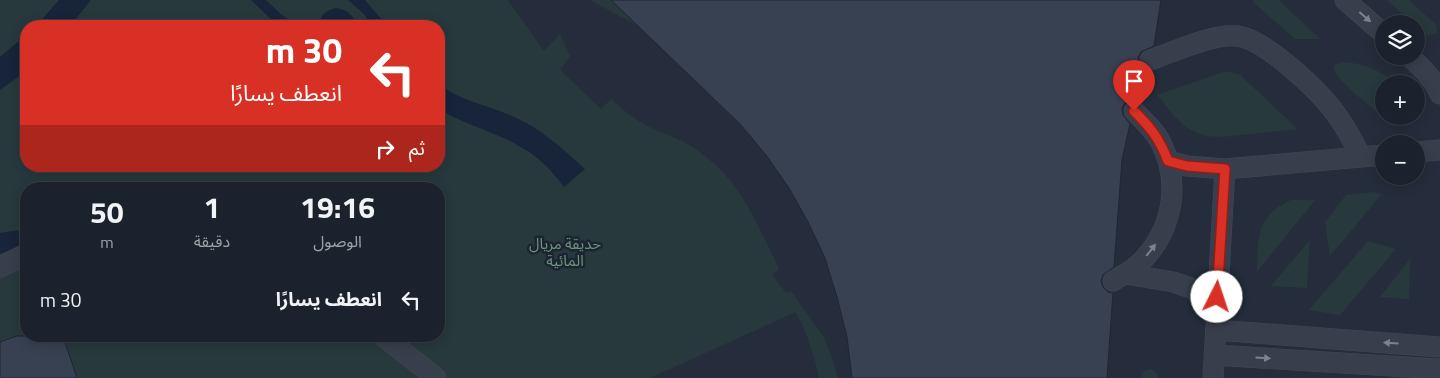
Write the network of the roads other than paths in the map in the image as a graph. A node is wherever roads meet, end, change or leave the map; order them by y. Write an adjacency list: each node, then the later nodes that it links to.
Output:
1 (1346, 0): 2 (lane, one-way to 2)
2 (1375, 26)
3 (1150, 60): 12 (lane)
4 (1425, 61): 5 (lane)
5 (1440, 62)
6 (1418, 65): 7 (lane)
7 (1440, 94)
8 (1134, 111): 13 (lane)
9 (1440, 150): 10 (lane)
10 (1425, 151)
11 (1375, 156): 12 (lane)
12 (1361, 157): 14 (lane)
13 (1168, 161): 14 (lane); 17 (lane, one-way to 13)
14 (1225, 169): 17 (lane)
15 (20, 257): 16 (lane)
16 (0, 267)
17 (1217, 297): 18 (lane)
18 (1216, 330): 20 (lane, one-way to 18); 21 (lane)
19 (391, 342): 23 (lane)
20 (1439, 347)
21 (1214, 355): 22 (lane, one-way to 22); 24 (lane)
22 (1438, 369)
23 (436, 378)
24 (1213, 378)

